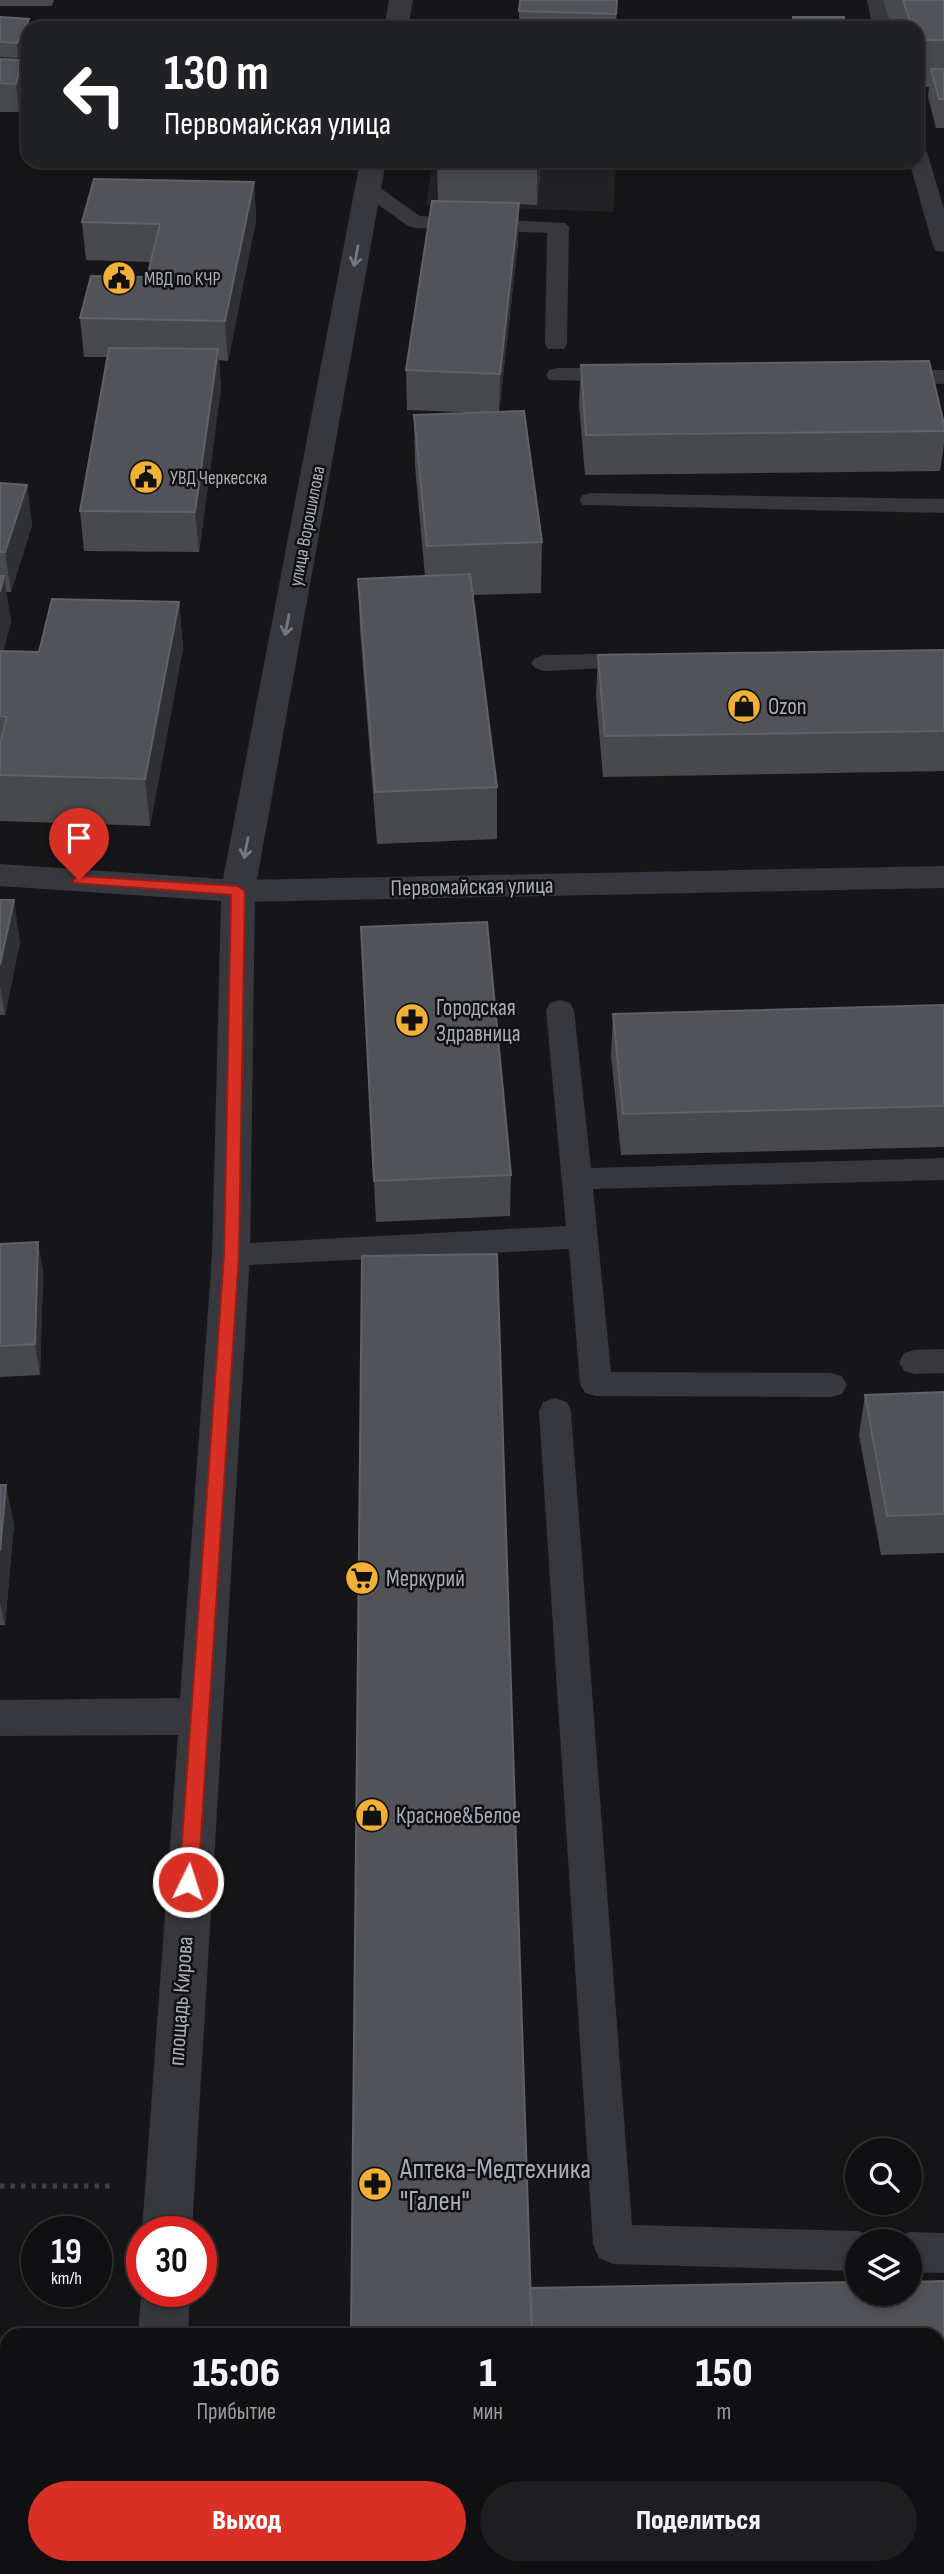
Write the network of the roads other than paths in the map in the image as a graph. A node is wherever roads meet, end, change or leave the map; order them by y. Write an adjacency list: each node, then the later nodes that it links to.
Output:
1 (401, 0): 3 (street)
2 (876, 0): 4 (lane)
3 (397, 21)
4 (881, 21)
5 (928, 164): 7 (lane)
6 (371, 175): 8 (lane); 19 (street, улица Ворошилова, one-way to 19)
7 (944, 246)
8 (555, 345)
9 (557, 375): 10 (lane)
10 (640, 375)
11 (861, 376): 12 (lane)
12 (944, 377)
13 (591, 500): 14 (lane)
14 (944, 506)
15 (668, 660): 16 (lane)
16 (544, 663)
17 (0, 875): 19 (street, Первомайская улица)
18 (944, 877): 19 (street, Первомайская улица)
19 (238, 891): 24 (street, площадь Кирова)
20 (560, 1010): 22 (lane)
21 (944, 1169): 22 (lane)
22 (578, 1179): 23 (lane)
23 (583, 1237): 24 (lane); 25 (lane)
24 (232, 1255): 27 (street, площадь Кирова)
25 (831, 1385)
26 (555, 1411): 30 (lane)
27 (199, 1716): 28 (street); 29 (street, площадь Кирова)
28 (0, 1718)
29 (167, 2216)
30 (845, 2250)
31 (922, 2252): 32 (lane)
32 (944, 2253)
33 (164, 2307): 34 (street)
34 (163, 2328)

